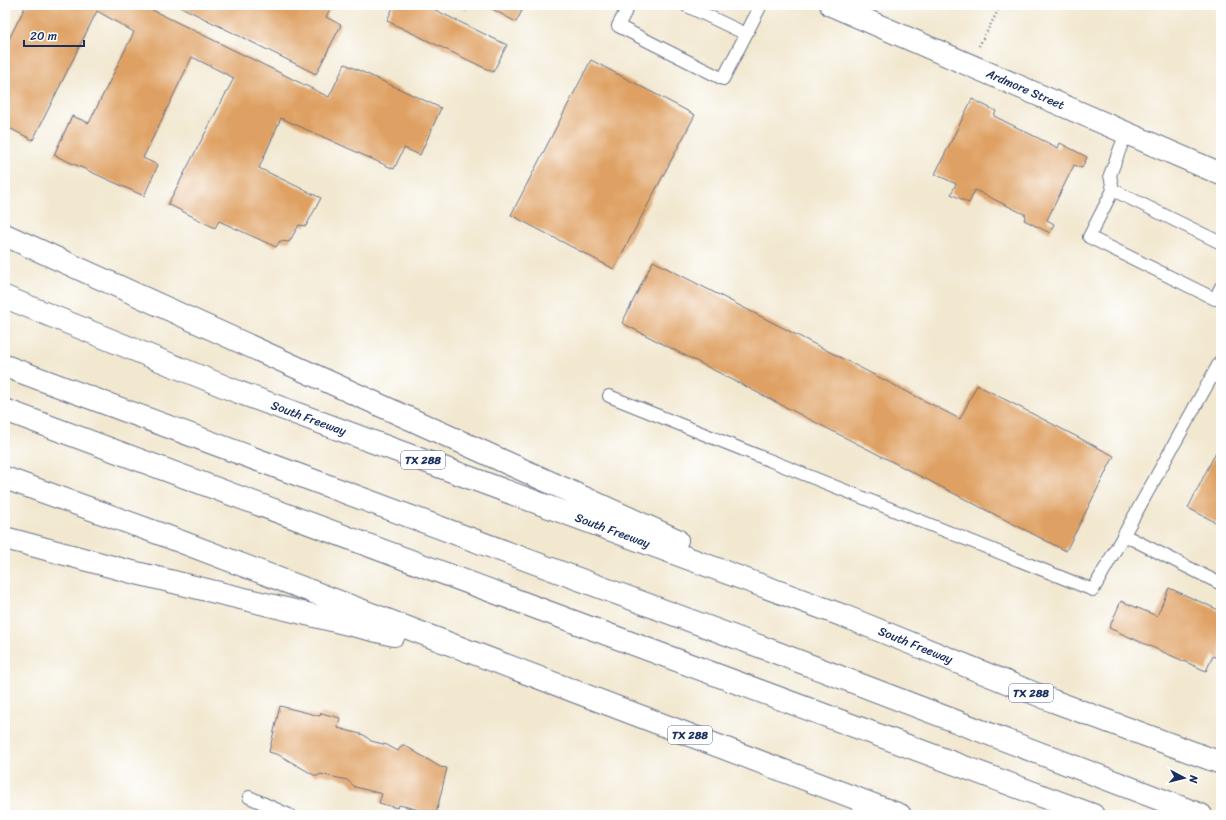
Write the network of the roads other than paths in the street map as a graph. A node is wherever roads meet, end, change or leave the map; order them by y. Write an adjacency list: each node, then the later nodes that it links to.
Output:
1 (629, 5): 5 (lane)
2 (685, 5): 5 (lane)
3 (761, 5): 5 (lane)
4 (831, 5): 6 (main road, Ardmore Street)
5 (746, 34)
6 (1126, 132): 7 (main road, Ardmore Street); 8 (lane)
7 (1221, 174)
8 (1113, 190): 10 (lane); 11 (lane)
9 (5, 235): 21 (main road)
10 (1221, 243)
11 (1221, 287)
12 (5, 297): 21 (main road, South Freeway / TX 288)
13 (1221, 360): 18 (lane)
14 (5, 366): 28 (main road)
15 (609, 396): 18 (lane)
16 (5, 410): 27 (main road)
17 (5, 478): 22 (main road, TX 288)
18 (1124, 535): 20 (lane)
19 (5, 538): 22 (main road)
20 (1221, 584)
21 (844, 616): 23 (main road, South Freeway / TX 288)
22 (480, 656): 26 (main road, TX 288)
23 (1221, 763)
24 (249, 796): 25 (lane)
25 (289, 815)
26 (900, 815)
27 (1093, 815)
28 (1201, 815)

